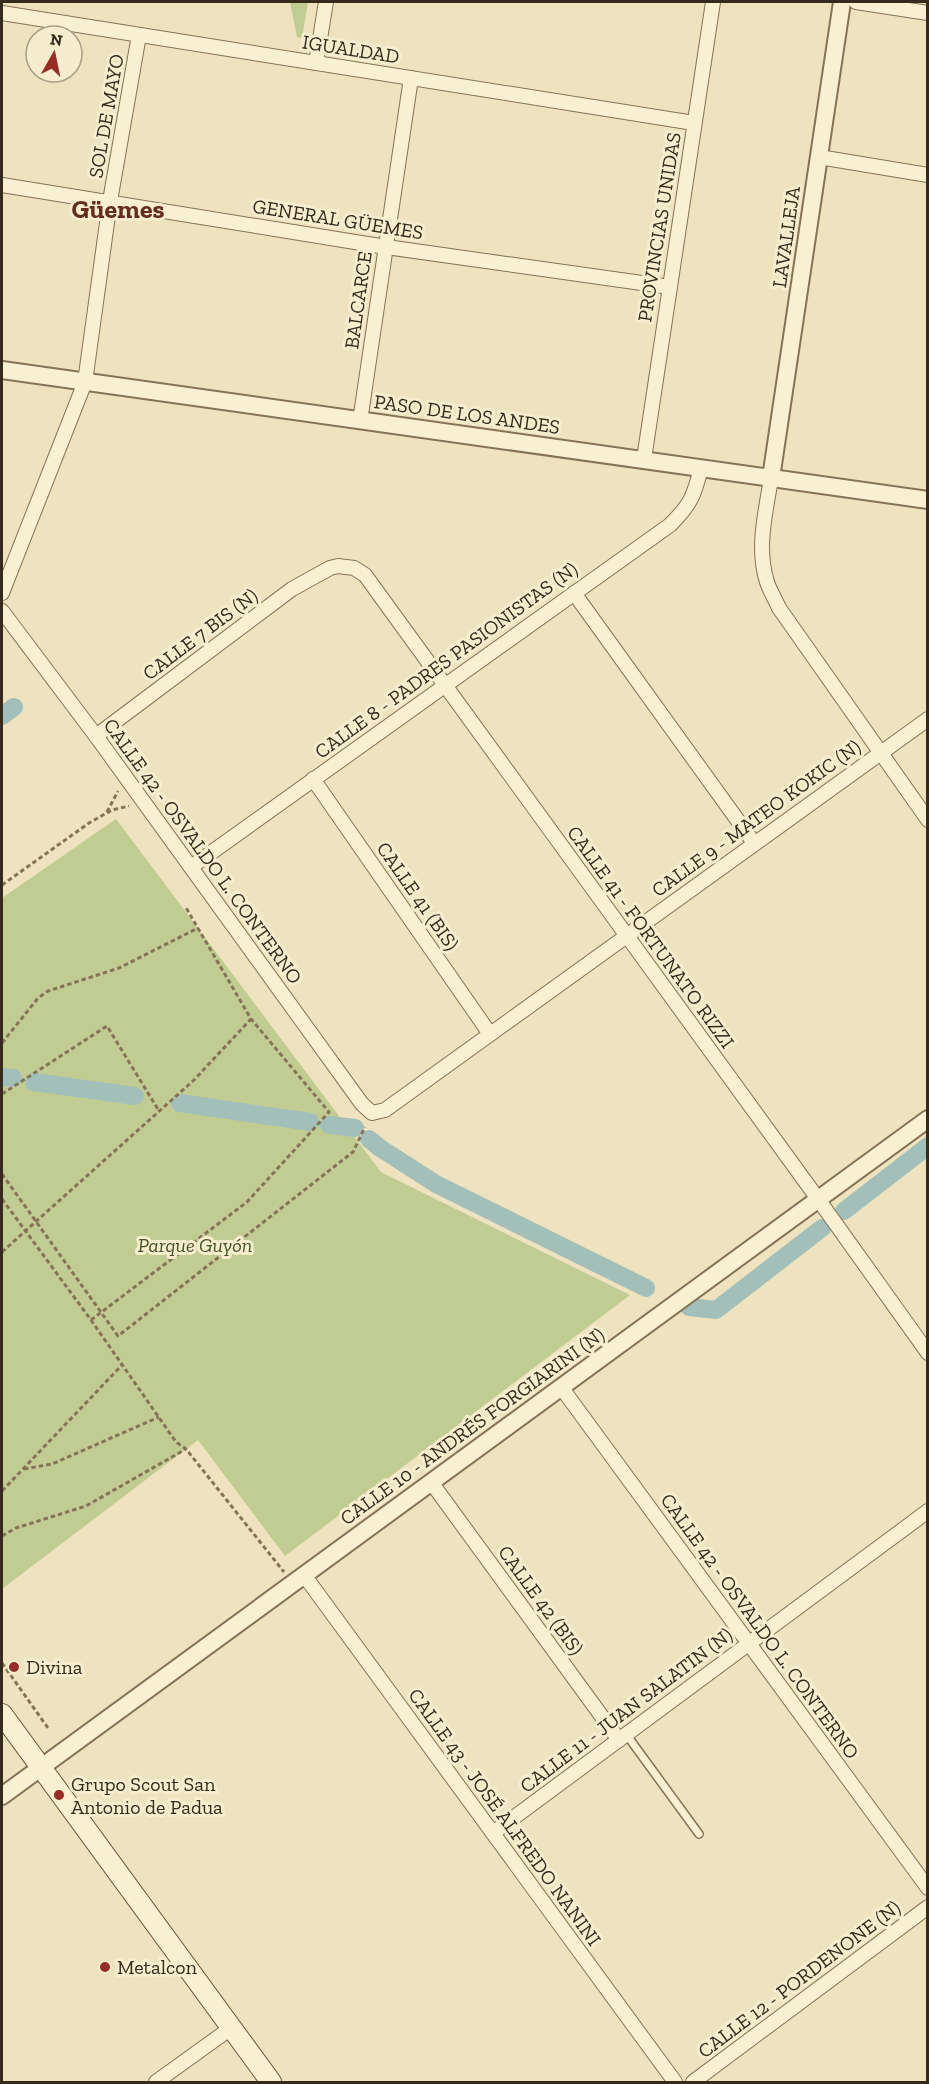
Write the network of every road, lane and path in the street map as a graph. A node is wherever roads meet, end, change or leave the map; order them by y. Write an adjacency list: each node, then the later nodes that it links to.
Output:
1 (326, 2): 8 (street)
2 (713, 2): 10 (street, PROVINCIAS UNIDAS)
3 (842, 2): 11 (street, LAVALLEJA)
4 (856, 2): 6 (street)
5 (2, 13): 7 (street, IGUALDAD)
6 (927, 13)
7 (140, 35): 8 (street, IGUALDAD); 14 (street, SOL DE MAYO)
8 (316, 63): 9 (street, IGUALDAD)
9 (411, 78): 10 (street, IGUALDAD); 15 (street, BALCARCE)
10 (694, 123): 16 (street, PROVINCIAS UNIDAS)
11 (819, 157): 12 (street); 22 (street, LAVALLEJA)
12 (927, 175)
13 (2, 185): 14 (street, GENERAL GÜEMES)
14 (110, 201): 15 (street, GENERAL GÜEMES); 18 (street, SOL DE MAYO)
15 (386, 247): 16 (street, GENERAL GÜEMES); 19 (street, BALCARCE)
16 (670, 287): 20 (street, PROVINCIAS UNIDAS)
17 (2, 370): 18 (street, PASO DE LOS ANDES)
18 (85, 382): 19 (street, PASO DE LOS ANDES); 26 (street, SOL DE MAYO)
19 (360, 422): 20 (street, PASO DE LOS ANDES)
20 (644, 459): 21 (street, PASO DE LOS ANDES)
21 (701, 468): 22 (street, PASO DE LOS ANDES); 25 (street, CALLE 8 - PADRES PASIONISTAS (N))
22 (771, 478): 23 (street, PASO DE LOS ANDES); 31 (street)
23 (927, 500)
24 (330, 568): 28 (street, CALLE 41 - FORTUNATO RIZZI); 30 (street, CALLE 7 BIS (N))
25 (574, 593): 28 (street, CALLE 8 - PADRES PASIONISTAS (N)); 37 (street)
26 (2, 594)
27 (2, 611): 30 (street, CALLE 42 - OSVALDO L. CONTERNO)
28 (445, 685): 33 (street, CALLE 8 - PADRES PASIONISTAS (N)); 42 (street, CALLE 41 - FORTUNATO RIZZI)
29 (927, 719): 31 (street, CALLE 9 - MATEO KOKIC (N))
30 (96, 736): 32 (street, CALLE 42 - OSVALDO L. CONTERNO)
31 (879, 753): 36 (street); 37 (street, CALLE 9 - MATEO KOKIC (N))
32 (122, 771): 34 (street, CALLE 42 - OSVALDO L. CONTERNO); 35 (path)
33 (314, 779): 38 (street, CALLE 8 - PADRES PASIONISTAS (N)); 44 (street, CALLE 41 (BIS))
34 (148, 808): 35 (path); 38 (street, CALLE 42 - OSVALDO L. CONTERNO)
35 (106, 813): 39 (path)
36 (927, 820)
37 (754, 843): 42 (street, CALLE 9 - MATEO KOKIC (N))
38 (191, 867): 48 (street, CALLE 42 - OSVALDO L. CONTERNO)
39 (2, 885)
40 (185, 906): 41 (path)
41 (198, 928): 43 (path); 45 (path)
42 (626, 936): 44 (street, CALLE 9 - MATEO KOKIC (N)); 52 (street, CALLE 41 - FORTUNATO RIZZI)
43 (250, 1019): 47 (path); 56 (path)
44 (490, 1034): 48 (street, CALLE 9 - MATEO KOKIC (N))
45 (2, 1042)
46 (2, 1094): 47 (path)
47 (159, 1112): 53 (path)
48 (372, 1113): 56 (path)
49 (927, 1119): 52 (street, CALLE 10 - ANDRÉS FORGIARINI (N))
50 (2, 1174): 53 (path)
51 (2, 1199): 54 (path)
52 (818, 1199): 58 (street, CALLE 41 - FORTUNATO RIZZI); 60 (street, CALLE 10 - ANDRÉS FORGIARINI (N))
53 (37, 1222): 54 (path); 56 (path)
54 (27, 1232): 55 (path); 57 (path)
55 (2, 1252)
56 (101, 1312): 57 (path)
57 (91, 1320): 59 (path)
58 (927, 1353)
59 (122, 1365): 61 (path); 63 (path)
60 (561, 1387): 64 (street, CALLE 10 - ANDRÉS FORGIARINI (N)); 69 (street, CALLE 42 - OSVALDO L. CONTERNO)
61 (159, 1417): 62 (path); 63 (path)
62 (186, 1449): 67 (path); 68 (path)
63 (22, 1469): 65 (path)
64 (431, 1482): 68 (street, CALLE 10 - ANDRÉS FORGIARINI (N)); 73 (street, CALLE 42 (BIS))
65 (2, 1491)
66 (927, 1511): 69 (street, CALLE 11 - JUAN SALATIN (N))
67 (2, 1536)
68 (298, 1579): 74 (street, CALLE 10 - ANDRÉS FORGIARINI (N)); 76 (street, CALLE 43 - JOSÉ ALFREDO NANINI)
69 (749, 1644): 73 (street, CALLE 11 - JUAN SALATIN (N)); 78 (street, CALLE 42 - OSVALDO L. CONTERNO)
70 (2, 1664): 72 (path)
71 (2, 1714): 74 (main road)
72 (48, 1728)
73 (623, 1737): 76 (street, CALLE 11 - JUAN SALATIN (N)); 77 (lane)
74 (40, 1768): 75 (street, CALLE 10 - ANDRÉS FORGIARINI (N)); 80 (main road)
75 (2, 1796)
76 (493, 1833): 83 (street, CALLE 43 - JOSÉ ALFREDO NANINI)
77 (699, 1834)
78 (927, 1888)
79 (927, 1907): 84 (street, CALLE 12 - PORDENONE (N))
80 (231, 2028): 81 (street); 82 (main road)
81 (156, 2082)
82 (271, 2082)
83 (675, 2082)
84 (693, 2082)

